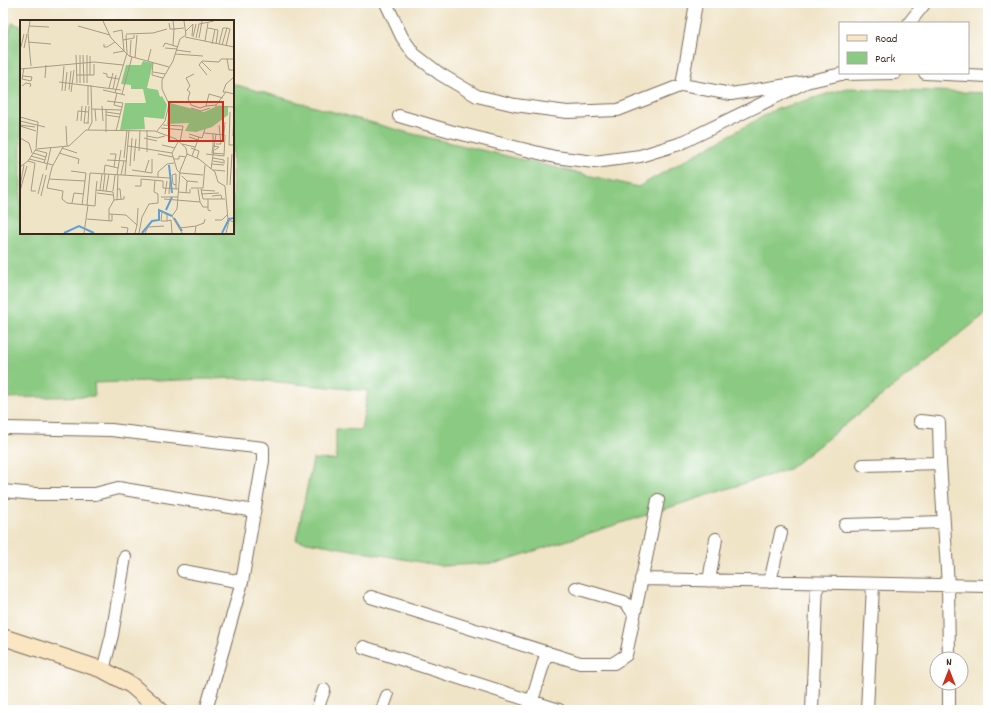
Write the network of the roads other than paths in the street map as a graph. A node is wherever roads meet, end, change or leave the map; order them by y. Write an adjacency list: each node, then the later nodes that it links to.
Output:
1 (386, 3): 9 (street)
2 (696, 3): 9 (street)
3 (925, 3): 4 (street)
4 (910, 22)
5 (844, 74): 8 (street)
6 (946, 74): 7 (street)
7 (988, 76)
8 (806, 82): 9 (street); 10 (street)
9 (682, 85)
10 (399, 116)
11 (920, 420): 13 (street)
12 (3, 428): 17 (street)
13 (940, 463): 14 (street); 18 (street)
14 (863, 465)
15 (3, 491): 17 (street)
16 (658, 500): 24 (street)
17 (254, 511): 26 (street)
18 (943, 522): 19 (street); 30 (street)
19 (845, 525)
20 (781, 533): 27 (street)
21 (716, 539): 25 (street)
22 (125, 557): 39 (street)
23 (183, 571): 26 (street)
24 (641, 579): 25 (street); 34 (street)
25 (709, 581): 27 (street)
26 (242, 582): 45 (street)
27 (770, 582): 28 (street)
28 (817, 584): 29 (street); 49 (street)
29 (872, 585): 30 (street); 50 (street)
30 (948, 586): 31 (street); 37 (street)
31 (988, 586)
32 (576, 588): 34 (street)
33 (371, 597): 38 (street)
34 (634, 614): 38 (street)
35 (3, 637): 39 (street)
36 (364, 647): 43 (street)
37 (949, 651)
38 (547, 652): 43 (street)
39 (103, 670): 44 (street)
40 (324, 690): 46 (street)
41 (949, 691): 51 (street)
42 (387, 696): 47 (street)
43 (530, 706): 48 (street)
44 (160, 710)
45 (206, 710)
46 (317, 710)
47 (382, 710)
48 (559, 710)
49 (812, 710)
50 (867, 710)
51 (949, 710)

